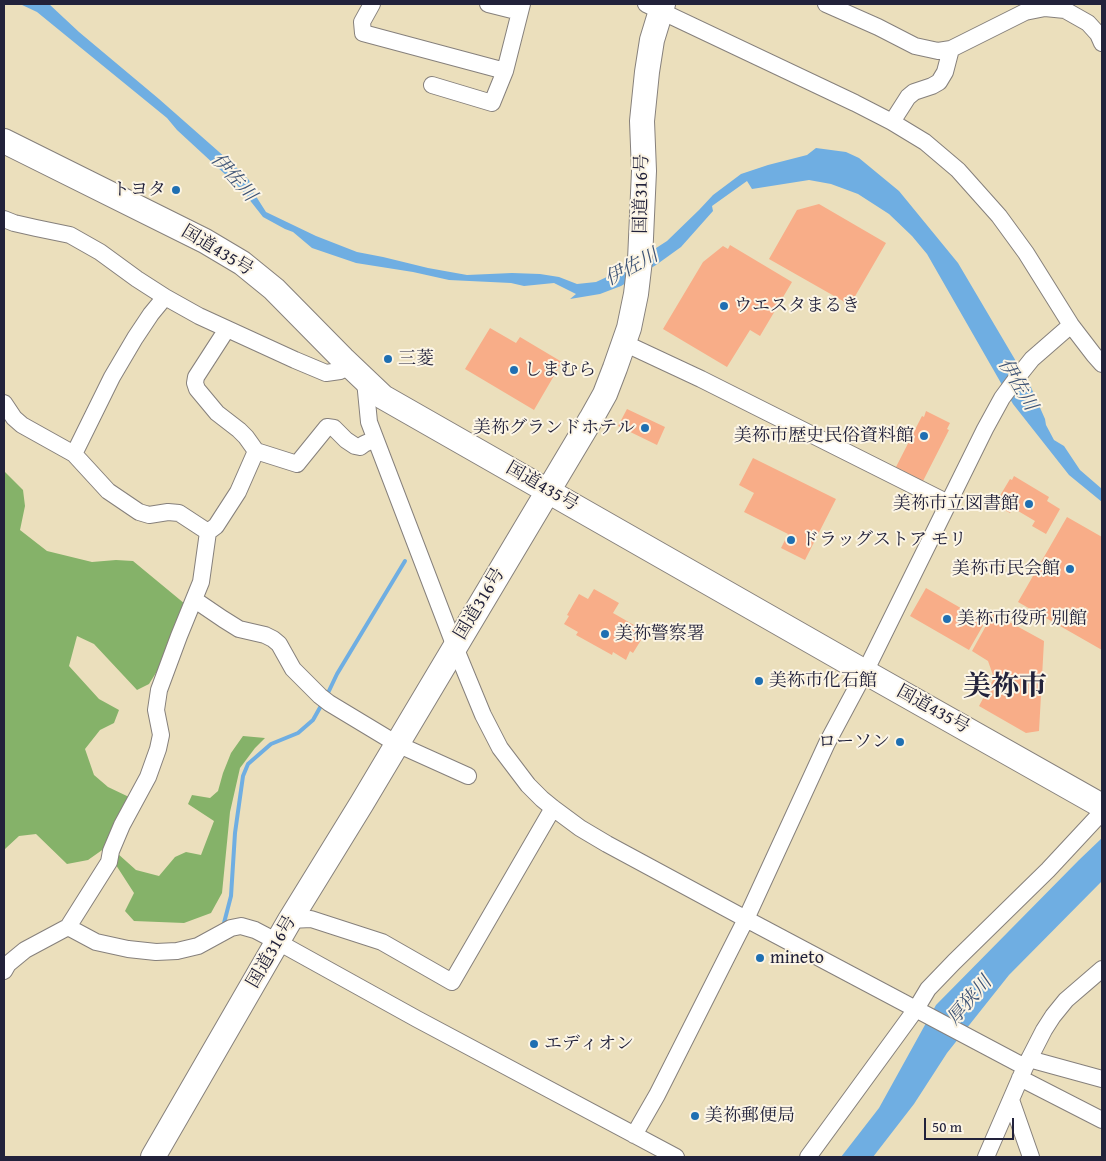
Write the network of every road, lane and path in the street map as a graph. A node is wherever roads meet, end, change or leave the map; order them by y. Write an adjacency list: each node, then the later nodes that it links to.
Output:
1 (372, 4): 8 (street)
2 (488, 4): 5 (street)
3 (826, 4): 7 (street)
4 (657, 6): 10 (street); 16 (highway, 国道316号)
5 (521, 8): 8 (street)
6 (1102, 43): 7 (street)
7 (951, 49): 10 (street)
8 (505, 72): 9 (street)
9 (432, 84)
10 (892, 122): 14 (street)
11 (4, 141): 18 (highway, 国道435号)
12 (4, 219): 13 (street)
13 (165, 297): 15 (street); 22 (street)
14 (1071, 325): 17 (street); 24 (street)
15 (227, 329): 18 (street); 21 (street)
16 (624, 343): 23 (highway, 国道316号); 24 (street)
17 (1102, 364)
18 (358, 373): 20 (street); 23 (highway, 国道435号)
19 (4, 403): 22 (street)
20 (375, 440): 21 (street); 27 (street)
21 (256, 451): 25 (street)
22 (74, 454): 25 (street)
23 (548, 491): 27 (highway, 国道316号); 28 (highway, 国道435号)
24 (948, 503): 28 (street)
25 (208, 532): 26 (street)
26 (195, 600): 29 (street); 36 (street)
27 (455, 646): 29 (highway, 国道316号); 32 (street)
28 (865, 672): 31 (highway, 国道435号); 34 (street)
29 (397, 744): 30 (street); 35 (highway, 国道316号)
30 (468, 776)
31 (1102, 806)
32 (553, 808): 34 (street); 35 (street)
33 (1102, 812): 40 (street)
34 (746, 919): 40 (street); 45 (street)
35 (290, 920): 37 (highway, 国道316号)
36 (68, 927): 37 (street); 38 (street)
37 (278, 942): 45 (street); 46 (highway, 国道316号)
38 (4, 971)
39 (1102, 971): 41 (street)
40 (919, 1010): 41 (street); 48 (street)
41 (1025, 1068): 42 (street); 43 (street); 44 (street)
42 (1102, 1079)
43 (1011, 1100): 49 (street); 50 (street)
44 (1102, 1120)
45 (634, 1135): 47 (street)
46 (153, 1157)
47 (676, 1157)
48 (808, 1157)
49 (986, 1157)
50 (1031, 1157)

